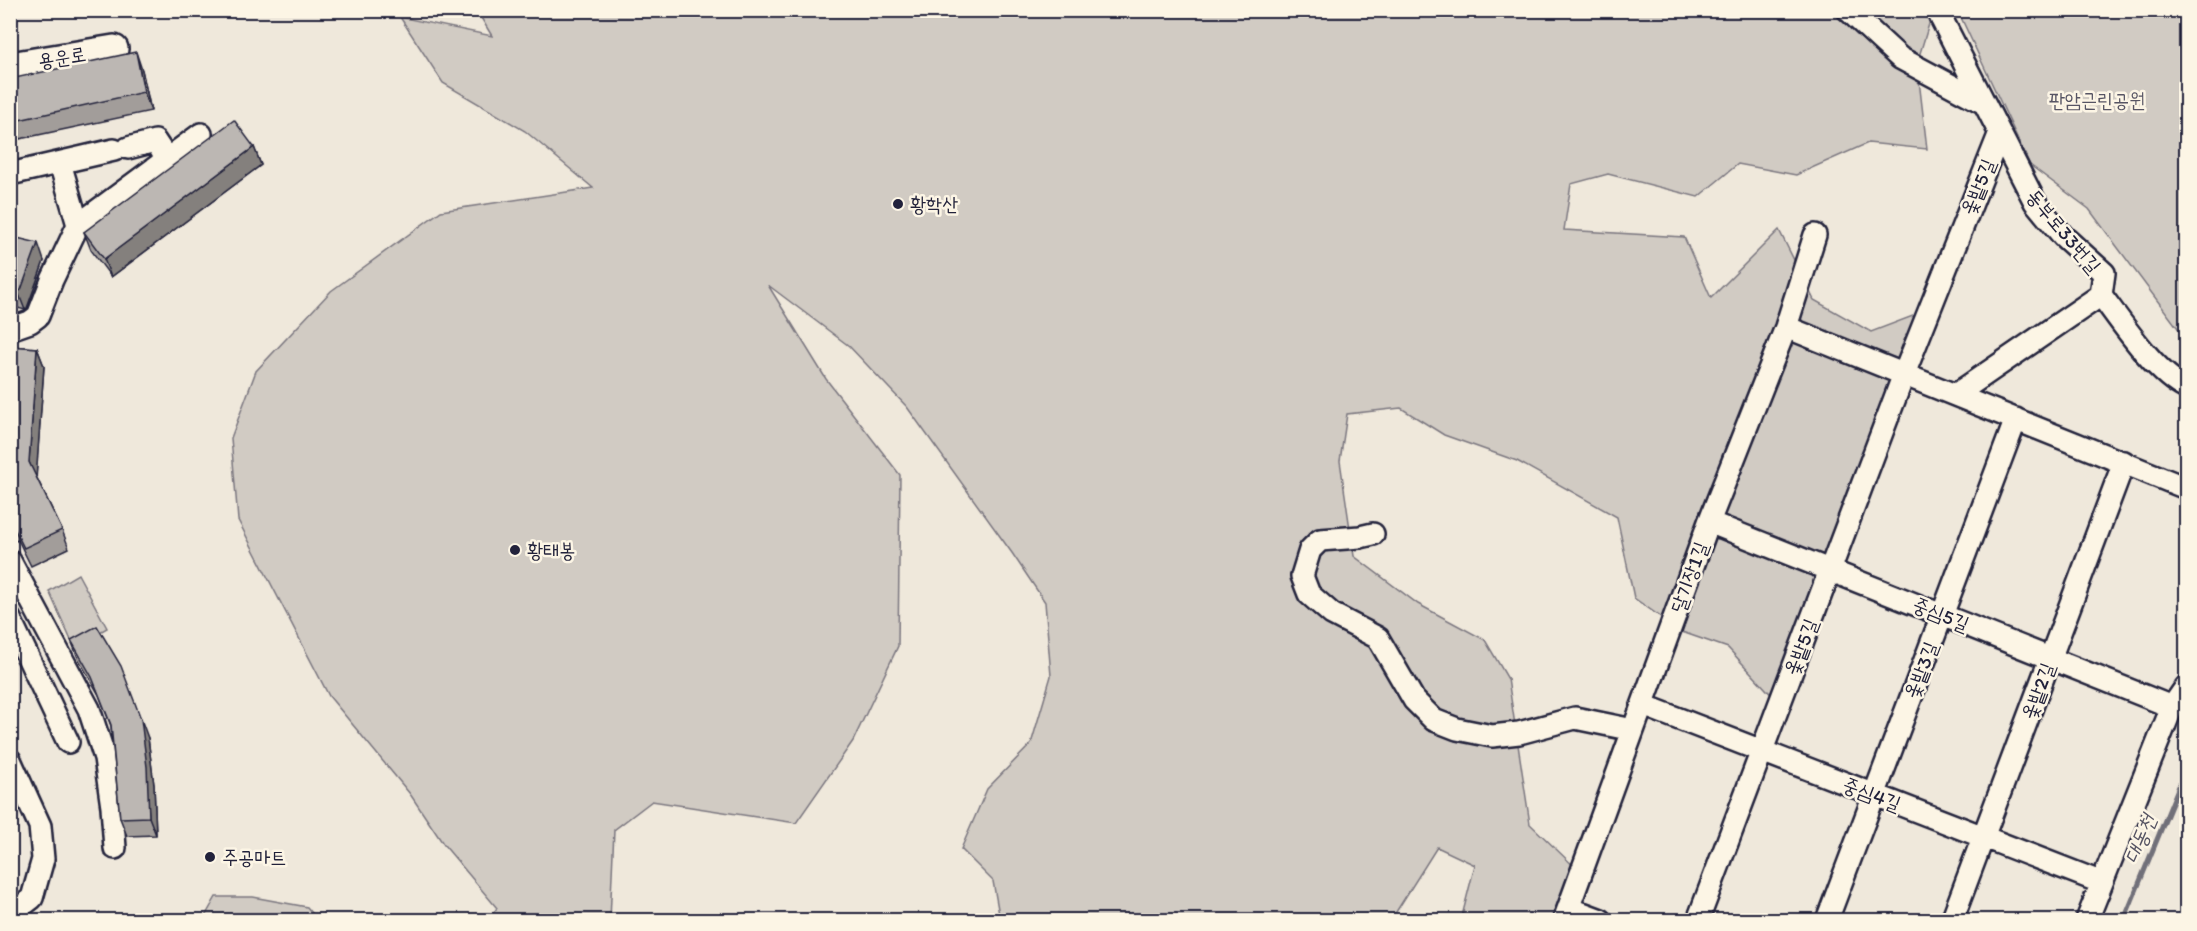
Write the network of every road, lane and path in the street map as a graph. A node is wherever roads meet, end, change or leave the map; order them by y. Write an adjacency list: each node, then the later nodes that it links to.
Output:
1 (1848, 10): 5 (street)
2 (1937, 10): 5 (street, 동부로33번길)
3 (114, 49): 4 (main road, 용운로)
4 (10, 66)
5 (1984, 103): 7 (street, 동부로33번길)
6 (201, 134): 8 (street)
7 (1999, 135): 13 (street, 동부로33번길); 16 (street, 옻밭5길)
8 (167, 159): 9 (street); 11 (street)
9 (60, 163): 10 (street); 11 (street)
10 (10, 174)
11 (78, 225): 15 (street)
12 (1815, 235): 14 (street, 달기장1길)
13 (2101, 295): 17 (street); 18 (street, 동부로33번길)
14 (1786, 327): 16 (street); 22 (street, 달기장1길)
15 (10, 329)
16 (1904, 374): 18 (street); 25 (street, 옻밭5길)
17 (2187, 388)
18 (1955, 395): 19 (street)
19 (2016, 419): 20 (street); 26 (street, 옻밭3길)
20 (2124, 462): 21 (street); 28 (street, 옻밭2길)
21 (2187, 488)
22 (1709, 522): 25 (street, 중심5길); 30 (street, 달기장1길)
23 (1373, 534): 32 (street)
24 (10, 561): 38 (street)
25 (1830, 570): 26 (street, 중심5길); 34 (street, 옻밭5길)
26 (1942, 615): 28 (street, 중심5길); 36 (street, 옻밭3길)
27 (10, 619): 33 (street)
28 (2050, 658): 31 (street, 중심5길); 37 (street, 옻밭2길)
29 (2187, 687): 31 (street)
30 (1643, 705): 32 (street, 달기장1길); 34 (street, 중심4길)
31 (2172, 707): 39 (street)
32 (1634, 730): 40 (street, 달기장1길)
33 (68, 742)
34 (1762, 751): 36 (street, 중심4길); 43 (street, 옻밭5길)
35 (10, 760): 41 (street)
36 (1874, 795): 37 (street, 중심4길); 44 (street, 옻밭3길)
37 (1984, 837): 39 (street, 중심4길); 45 (street, 옻밭2길)
38 (115, 848)
39 (2100, 882): 46 (street)
40 (1566, 914): 42 (street)
41 (10, 915)
42 (1600, 921)
43 (1698, 921)
44 (1827, 921)
45 (1952, 921)
46 (2087, 921)

